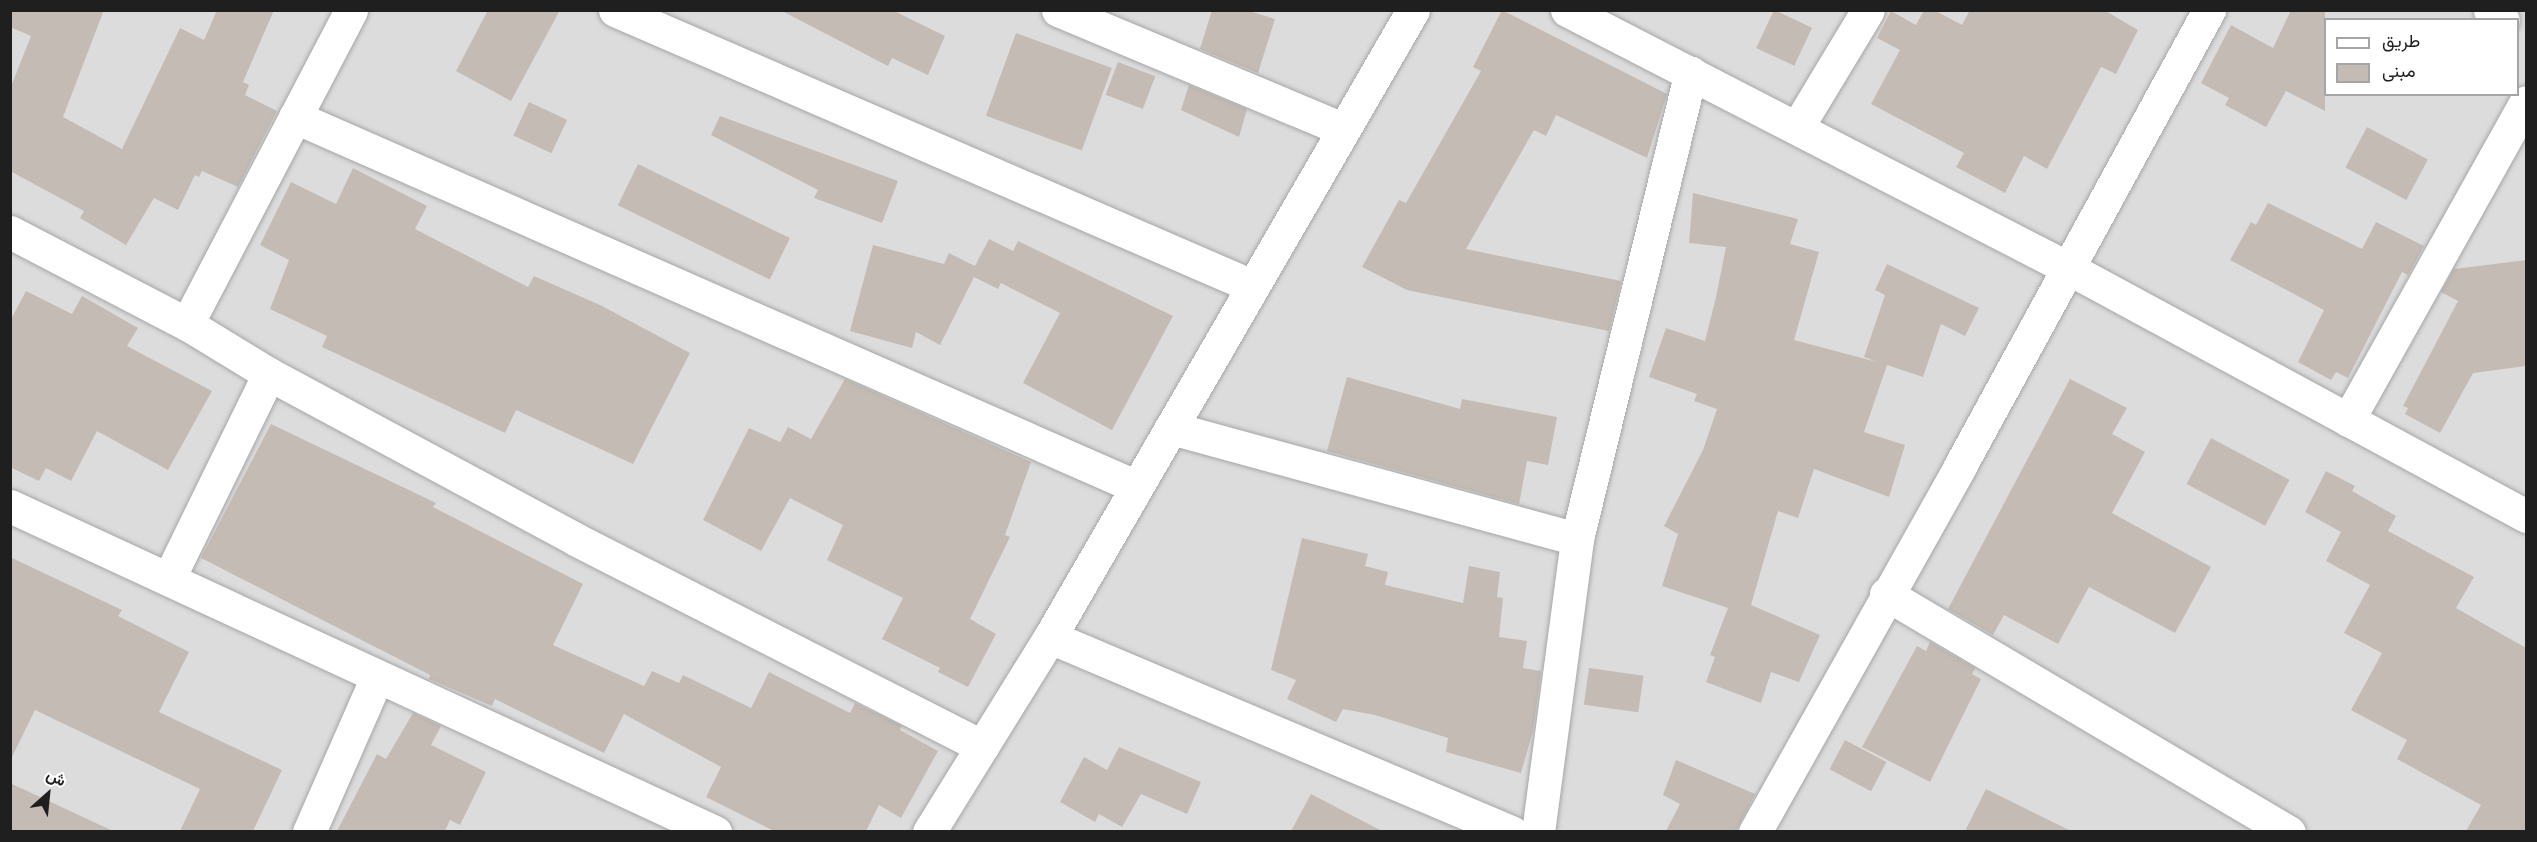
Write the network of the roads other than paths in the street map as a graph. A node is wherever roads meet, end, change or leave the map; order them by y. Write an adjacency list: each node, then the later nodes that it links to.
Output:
1 (351, 10): 10 (street)
2 (615, 10): 15 (street)
3 (1058, 10): 12 (street)
4 (1413, 10): 12 (street)
5 (1567, 10): 8 (street)
6 (1868, 10): 11 (street)
7 (2209, 10): 14 (street)
8 (1690, 73): 11 (street); 23 (street)
9 (2526, 102): 18 (street)
10 (295, 117): 16 (street); 20 (street)
11 (1798, 126): 14 (street)
12 (1343, 129): 15 (street)
13 (10, 232): 16 (street)
14 (2068, 268): 18 (street); 25 (street)
15 (1252, 286): 19 (street)
16 (187, 324): 17 (street)
17 (268, 374): 24 (street); 28 (street)
18 (2349, 420): 22 (street)
19 (1170, 428): 20 (street); 23 (street)
20 (1135, 486): 26 (street)
21 (13, 515): 24 (street)
22 (2526, 516)
23 (1577, 539): 33 (street)
24 (170, 578): 27 (street)
25 (1886, 594): 34 (street); 35 (street)
26 (1050, 637): 28 (street); 32 (street)
27 (377, 677): 29 (street); 30 (street)
28 (982, 746): 31 (street)
29 (309, 831)
30 (715, 831)
31 (929, 831)
32 (1511, 831)
33 (1538, 831)
34 (1755, 831)
35 (2289, 831)

